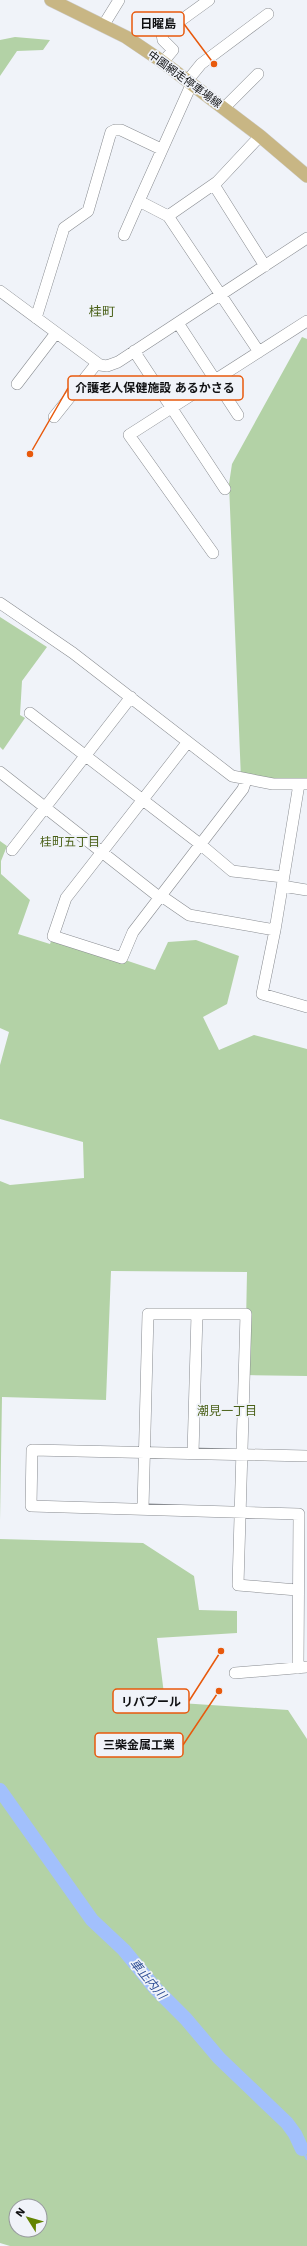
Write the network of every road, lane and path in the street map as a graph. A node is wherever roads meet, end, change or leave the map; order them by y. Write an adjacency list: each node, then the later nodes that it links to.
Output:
1 (51, 0): 5 (main road, 中園網走停車場線)
2 (119, 0): 5 (street)
3 (209, 0): 6 (street)
4 (268, 14): 8 (street)
5 (103, 26): 6 (main road, 中園網走停車場線)
6 (163, 62): 8 (main road, 中園網走停車場線)
7 (258, 74): 9 (street)
8 (190, 82): 9 (main road, 中園網走停車場線); 11 (street)
9 (224, 108): 10 (main road, 中園網走停車場線)
10 (260, 136): 12 (main road, 中園網走停車場線); 13 (street)
11 (161, 149): 14 (street); 21 (street)
12 (307, 176)
13 (214, 185): 15 (street); 18 (street)
14 (139, 200): 15 (street); 16 (street)
15 (168, 216): 20 (street)
16 (124, 235)
17 (307, 238): 18 (street)
18 (265, 266): 20 (street)
19 (0, 291): 21 (street)
20 (221, 295): 23 (street); 26 (street)
21 (36, 318): 24 (street)
22 (307, 321): 26 (street)
23 (178, 323): 25 (street); 28 (street)
24 (56, 333): 27 (street); 29 (street)
25 (134, 351): 27 (street); 30 (street)
26 (259, 352): 28 (street)
27 (97, 363): 32 (street)
28 (216, 381): 30 (street); 31 (street)
29 (17, 384)
30 (172, 409): 33 (street); 34 (street)
31 (238, 415)
32 (54, 417)
33 (226, 488)
34 (212, 553)
35 (0, 603): 36 (street)
36 (131, 697): 38 (street); 39 (street)
37 (30, 713): 39 (street)
38 (187, 743): 41 (street); 43 (street)
39 (86, 755): 43 (street); 44 (street)
40 (0, 772): 44 (street)
41 (246, 780): 42 (street); 45 (street)
42 (303, 784): 48 (street)
43 (142, 800): 45 (street); 47 (street)
44 (45, 807): 46 (street); 47 (street)
45 (200, 844): 48 (street); 50 (street)
46 (12, 850)
47 (101, 851): 50 (street); 50 (street)
48 (283, 881): 49 (street); 51 (street)
49 (307, 890)
50 (159, 896): 51 (street)
51 (275, 930): 52 (street)
52 (307, 1007)
53 (197, 1314): 54 (street); 55 (street); 56 (street)
54 (144, 1452): 55 (street); 58 (street); 58 (street)
55 (193, 1453): 56 (street)
56 (242, 1454): 57 (street); 59 (street)
57 (307, 1456)
58 (143, 1508): 59 (street)
59 (241, 1511): 60 (street); 60 (street)
60 (297, 1590): 61 (street)
61 (302, 1668): 62 (street)
62 (235, 1672)

